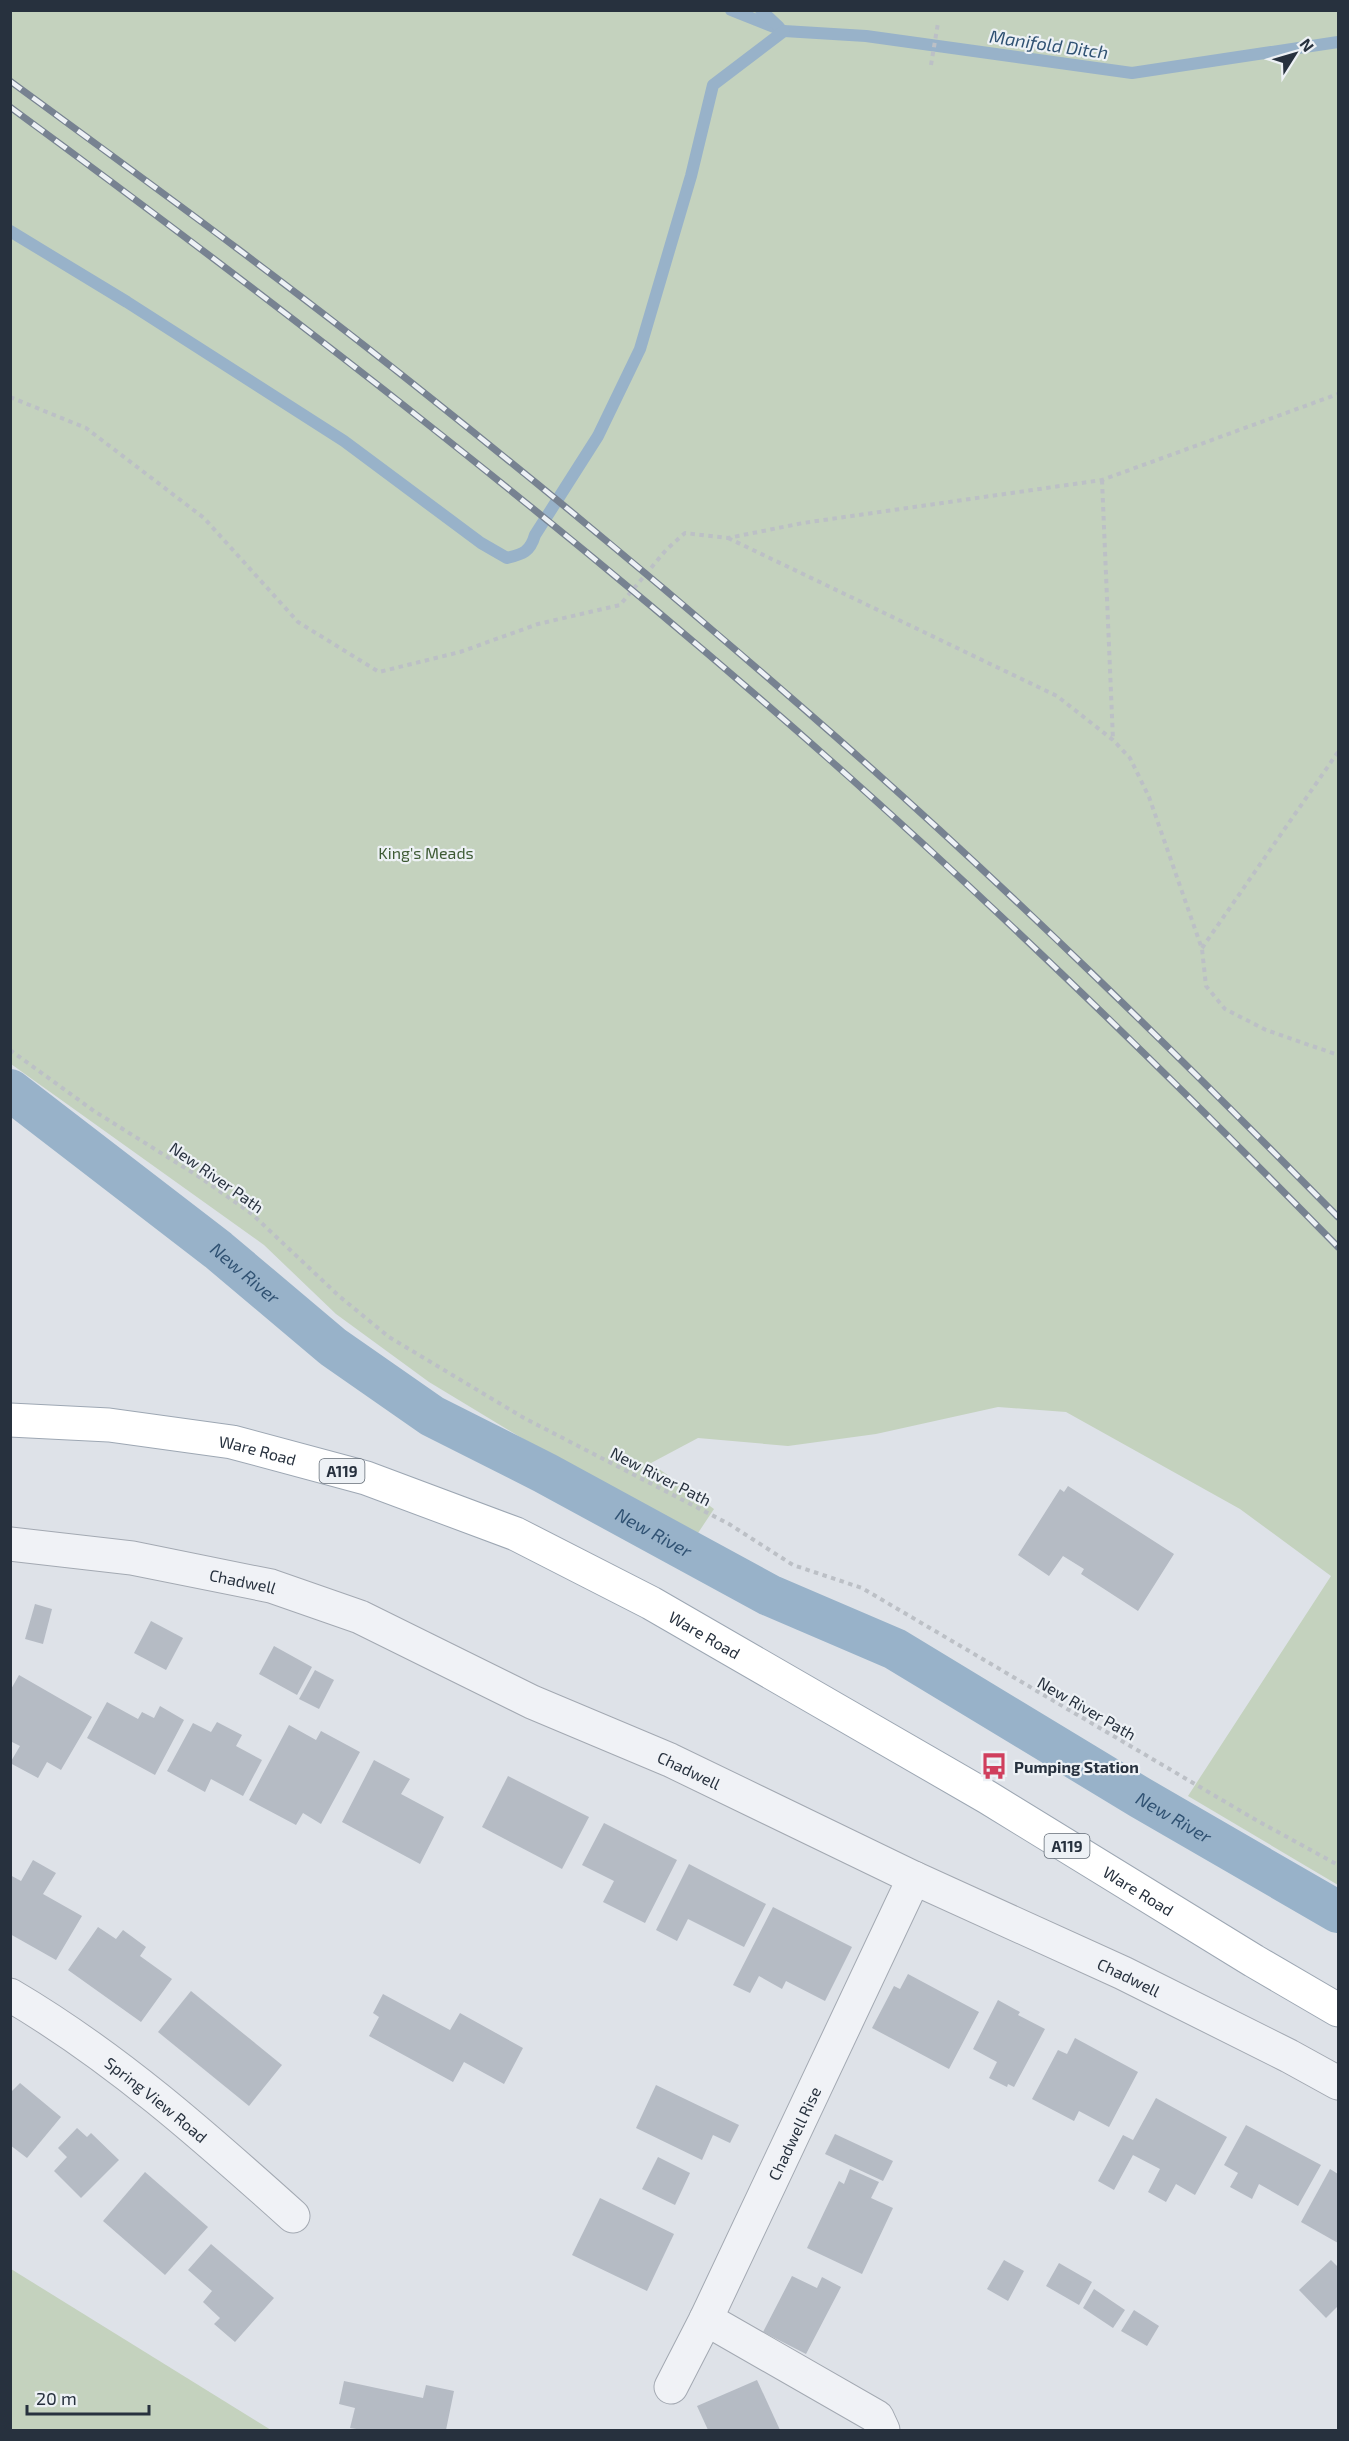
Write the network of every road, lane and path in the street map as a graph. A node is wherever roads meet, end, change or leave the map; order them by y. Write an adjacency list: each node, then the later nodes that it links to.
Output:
1 (938, 23): 2 (path)
2 (931, 65)
3 (1338, 394): 5 (path)
4 (10, 397): 6 (path)
5 (1102, 480): 6 (path); 7 (path)
6 (728, 538): 7 (path)
7 (1113, 740): 9 (path)
8 (1338, 752): 9 (path)
9 (1202, 949): 11 (path)
10 (10, 1050): 14 (path, New River Path)
11 (1338, 1055)
12 (10, 1420): 17 (main road, Ware Road / A119)
13 (10, 1544): 15 (street, Chadwell)
14 (1338, 1865)
15 (914, 1878): 18 (street, Chadwell); 20 (street, Chadwell Rise)
16 (10, 1995): 19 (street, Spring View Road)
17 (1338, 2010)
18 (1338, 2083)
19 (293, 2216)
20 (706, 2319): 21 (street, Chadwell Rise); 22 (street)
21 (671, 2387)
22 (883, 2430)

